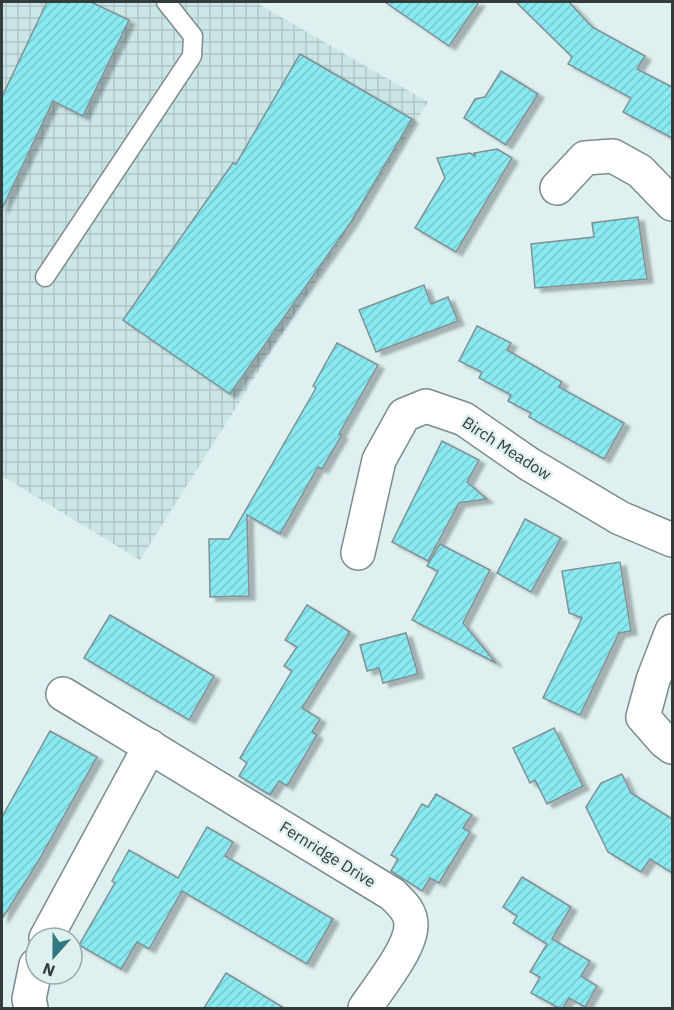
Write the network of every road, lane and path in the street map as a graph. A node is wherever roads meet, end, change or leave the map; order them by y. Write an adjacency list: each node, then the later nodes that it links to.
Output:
1 (166, 2): 4 (lane)
2 (557, 188): 3 (street)
3 (672, 204)
4 (45, 277)
5 (672, 540): 6 (street, Birch Meadow)
6 (358, 553)
7 (672, 631): 10 (street)
8 (63, 694): 9 (street, Fernridge Drive)
9 (150, 746): 11 (street); 14 (street, Fernridge Drive)
10 (672, 747)
11 (52, 926)
12 (32, 986): 13 (street)
13 (31, 1008)
14 (365, 1008)

